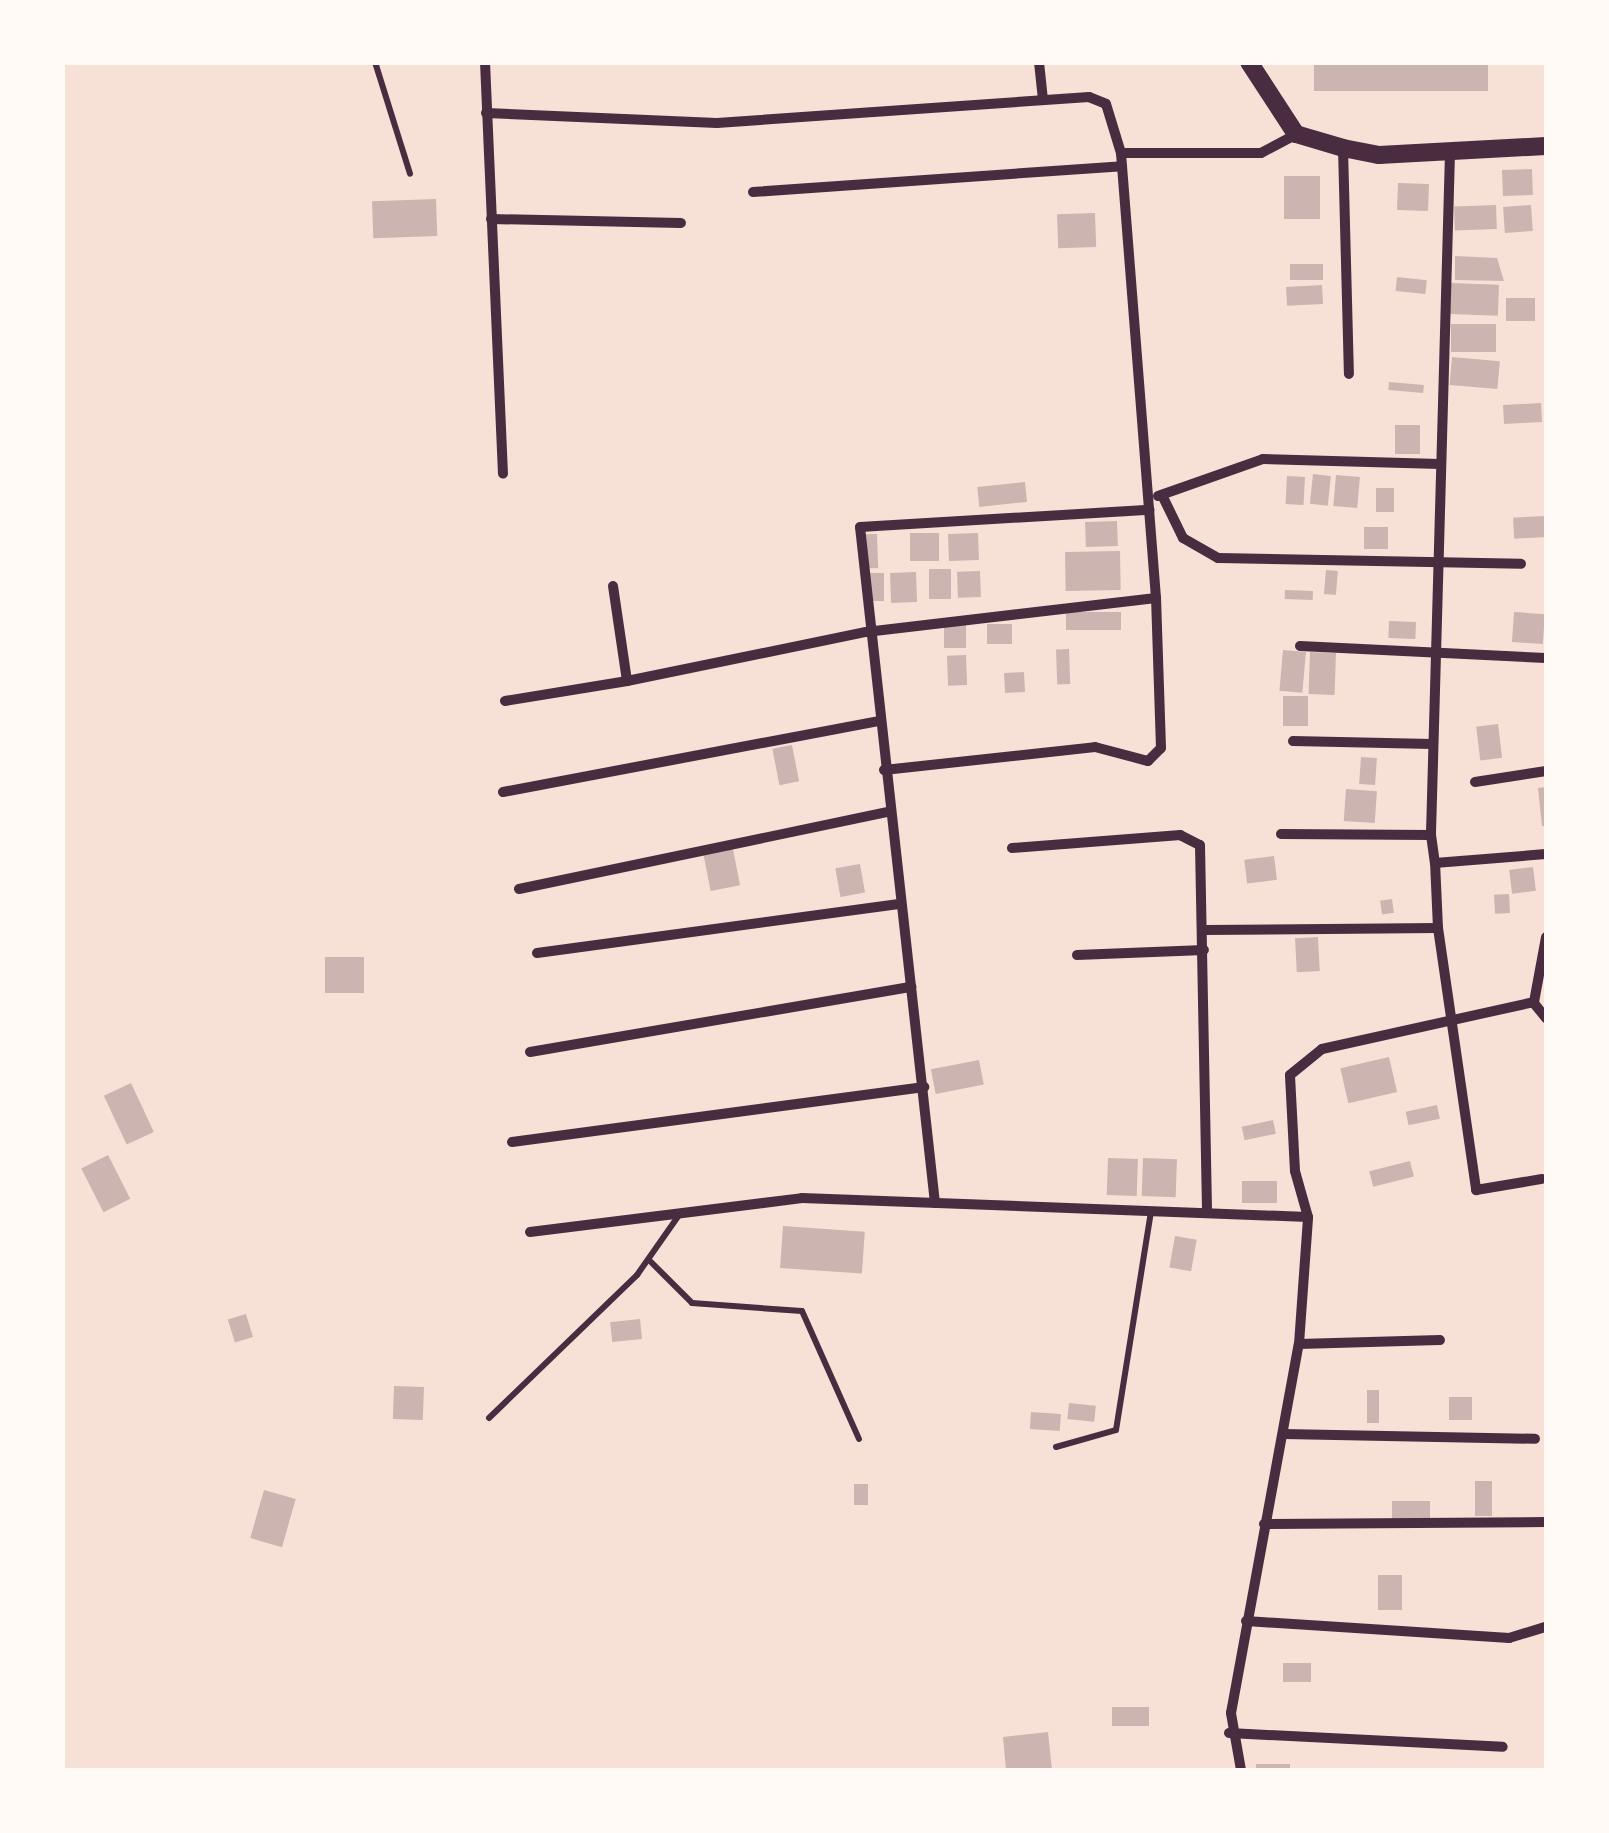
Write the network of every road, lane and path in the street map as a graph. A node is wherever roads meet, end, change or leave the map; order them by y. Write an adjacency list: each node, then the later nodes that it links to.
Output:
1 (375, 62): 13 (lane)
2 (485, 62): 6 (street)
3 (1039, 62): 5 (street)
4 (1249, 62): 7 (main road)
5 (1043, 100): 6 (street); 10 (street)
6 (486, 113): 15 (street)
7 (1296, 134): 9 (main road); 10 (street)
8 (1546, 146): 11 (main road)
9 (1343, 148): 11 (main road); 17 (street)
10 (1121, 152): 12 (street)
11 (1450, 153): 18 (street)
12 (1122, 166): 14 (street); 21 (street)
13 (410, 174)
14 (753, 192)
15 (491, 219): 16 (street); 19 (street)
16 (680, 224)
17 (1348, 374)
18 (1440, 464): 20 (street); 22 (street)
19 (503, 474)
20 (1162, 495): 21 (street); 22 (street)
21 (1149, 504): 25 (street); 26 (street)
22 (1439, 563): 23 (street); 29 (street)
23 (1521, 564)
24 (614, 586): 30 (street)
25 (1156, 598): 26 (street); 35 (street)
26 (866, 632): 30 (street); 32 (street)
27 (1300, 646): 29 (street)
28 (1546, 658): 29 (street)
29 (1437, 660): 34 (street)
30 (627, 680): 31 (street)
31 (505, 701)
32 (878, 721): 35 (street); 38 (street)
33 (1293, 741): 34 (street)
34 (1432, 744): 41 (street)
35 (884, 770): 39 (street)
36 (1546, 771): 37 (street)
37 (1475, 782)
38 (503, 792)
39 (888, 812): 45 (street); 46 (street)
40 (1281, 834): 41 (street)
41 (1431, 835): 44 (street)
42 (1012, 848): 48 (street)
43 (1546, 854): 44 (street)
44 (1435, 863): 47 (street)
45 (519, 888)
46 (901, 904): 51 (street); 53 (street)
47 (1438, 928): 48 (street); 56 (street)
48 (1204, 930): 50 (street)
49 (1546, 937): 54 (street)
50 (1204, 950): 52 (street); 63 (street)
51 (537, 953)
52 (1077, 955)
53 (911, 987): 57 (street); 58 (street)
54 (1533, 1002): 55 (street); 56 (street)
55 (1546, 1018)
56 (1448, 1024): 60 (street); 65 (street)
57 (530, 1052)
58 (924, 1087): 59 (street); 61 (street)
59 (512, 1142)
60 (1542, 1179)
61 (935, 1203): 62 (street); 64 (street)
62 (1152, 1211): 63 (street); 74 (lane)
63 (1207, 1213): 65 (street)
64 (679, 1215): 66 (street); 67 (lane)
65 (1308, 1217): 69 (street)
66 (530, 1232)
67 (650, 1261): 70 (lane); 72 (lane)
68 (1440, 1340): 69 (street)
69 (1299, 1344): 71 (street)
70 (488, 1418)
71 (1284, 1434): 73 (street); 76 (street)
72 (858, 1439)
73 (1535, 1439)
74 (1056, 1447)
75 (1546, 1522): 76 (street)
76 (1264, 1524): 77 (street)
77 (1246, 1622): 78 (street); 79 (street)
78 (1546, 1627)
79 (1229, 1733): 80 (street); 81 (street)
80 (1503, 1747)
81 (1242, 1770)

